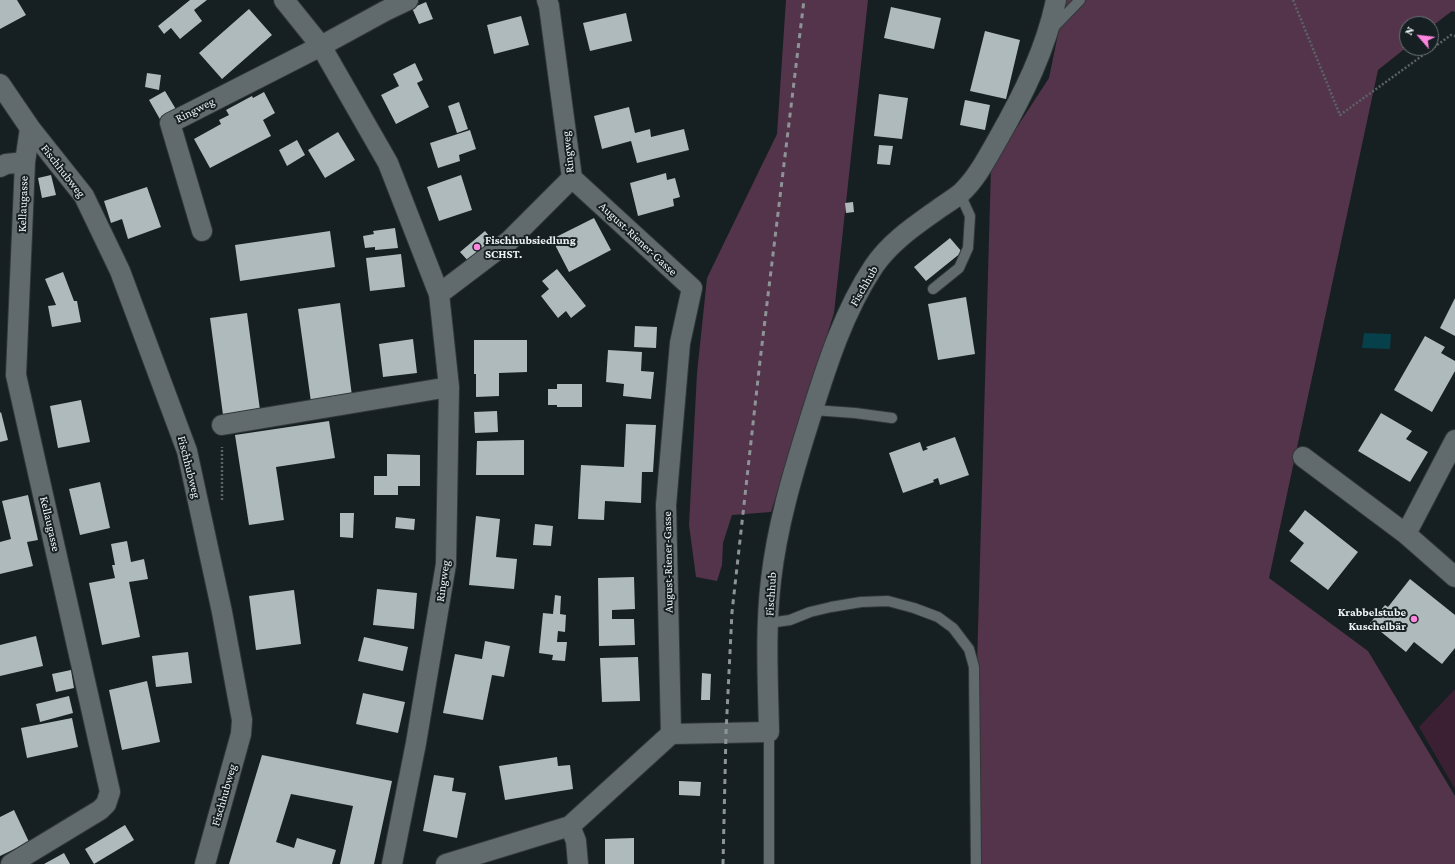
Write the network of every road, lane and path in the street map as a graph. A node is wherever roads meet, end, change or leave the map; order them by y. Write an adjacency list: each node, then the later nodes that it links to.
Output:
1 (284, 0): 9 (street, Ringweg)
2 (408, 0): 9 (street, Ringweg)
3 (1056, 0): 7 (street, Fischhub)
4 (1080, 0): 7 (lane)
5 (1293, 0): 8 (path)
6 (551, 2): 14 (street, Ringweg)
7 (1047, 35): 15 (street, Fischhub)
8 (1455, 36)
9 (321, 46): 16 (street, Ringweg); 18 (street, Ringweg)
10 (0, 84): 11 (street, Fischhubweg)
11 (30, 128): 12 (street, Kellaugasse); 32 (street, Fischhubweg)
12 (25, 162): 13 (street, Fischhubweg); 31 (street, Kellaugasse)
13 (0, 167)
14 (572, 178): 18 (street, Ringweg); 29 (street, August-Riener-Gasse)
15 (960, 194): 17 (lane); 20 (street, Fischhub)
16 (202, 231)
17 (933, 289)
18 (439, 294): 19 (street, Ringweg)
19 (449, 387): 22 (street); 33 (street, Ringweg)
20 (813, 410): 21 (lane); 27 (street, Fischhub)
21 (892, 418)
22 (222, 425)
23 (1455, 440): 25 (street)
24 (1304, 457): 25 (street)
25 (1406, 534): 26 (street)
26 (1455, 577)
27 (769, 623): 28 (street, Fischhub); 37 (lane, Fischhub)
28 (769, 732): 29 (street); 36 (lane, Fischhub)
29 (671, 734): 30 (street)
30 (570, 826): 34 (street); 35 (street)
31 (11, 864)
32 (204, 864)
33 (392, 864)
34 (446, 864)
35 (578, 864)
36 (770, 864)
37 (976, 864)

